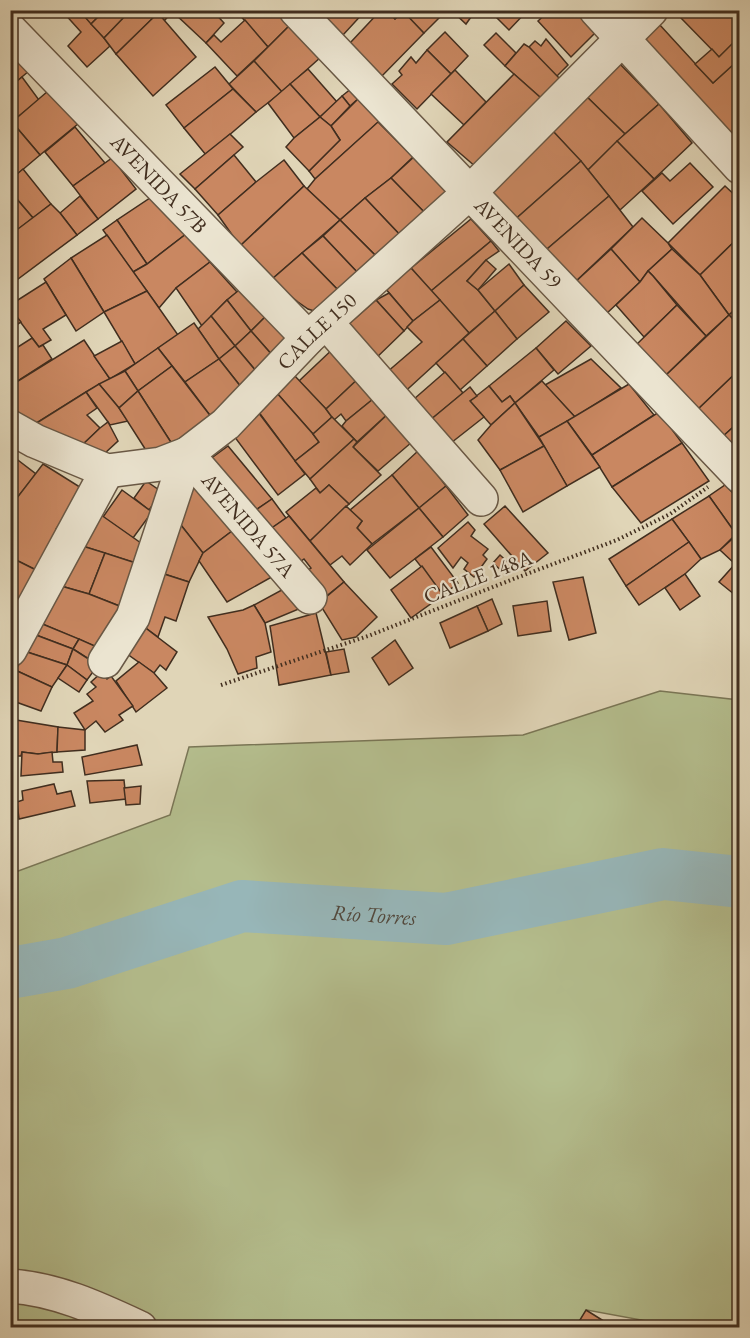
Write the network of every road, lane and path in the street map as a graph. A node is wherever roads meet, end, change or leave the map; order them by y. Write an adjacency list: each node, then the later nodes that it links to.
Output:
1 (296, 10): 7 (lane, AVENIDA 59)
2 (596, 10): 5 (lane)
3 (651, 10): 5 (lane, CALLE 150)
4 (10, 30): 8 (lane, AVENIDA 57B)
5 (622, 39): 6 (lane); 7 (lane, CALLE 150)
6 (740, 167)
7 (470, 192): 8 (lane, CALLE 150); 12 (lane, AVENIDA 59)
8 (317, 330): 10 (lane, CALLE 150); 13 (lane, AVENIDA 57B)
9 (10, 428): 11 (lane)
10 (187, 454): 11 (lane, CALLE 150); 14 (lane, AVENIDA 57A); 16 (lane)
11 (107, 471): 15 (lane)
12 (736, 473): 17 (path, CALLE 148A)
13 (481, 499)
14 (310, 597)
15 (10, 650)
16 (105, 661)
17 (221, 686)
18 (10, 1286): 19 (lane)
19 (140, 1328)

